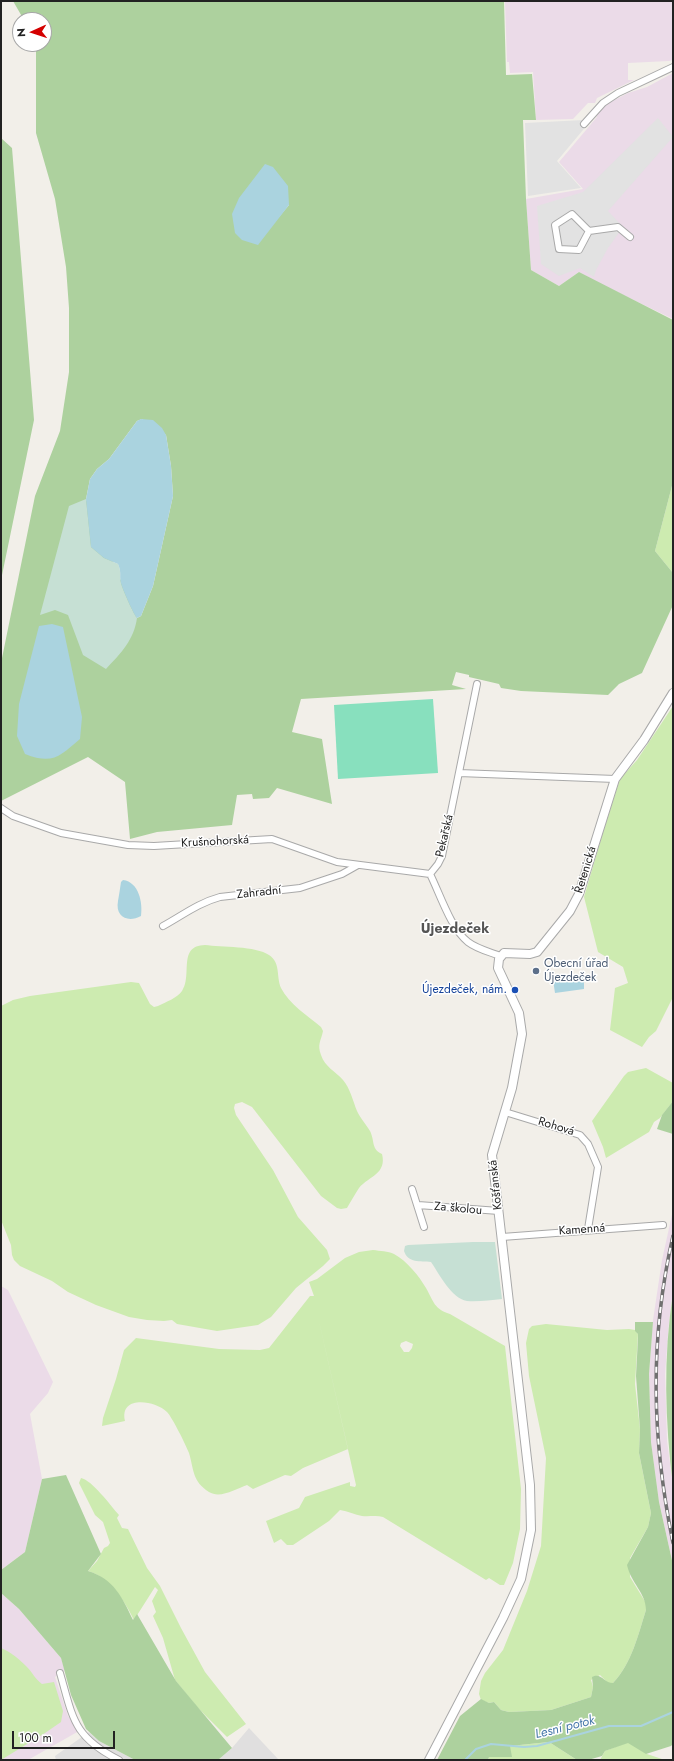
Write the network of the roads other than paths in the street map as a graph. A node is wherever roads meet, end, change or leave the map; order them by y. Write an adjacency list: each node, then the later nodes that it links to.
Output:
1 (673, 67): 2 (street)
2 (584, 124)
3 (589, 231): 3 (street); 4 (street)
4 (630, 237)
5 (477, 684): 7 (street, Pekařská)
6 (673, 693): 8 (street, Řetenická)
7 (459, 773): 8 (street); 11 (street, Pekařská)
8 (615, 779): 13 (street, Řetenická)
9 (1, 808): 10 (street, Krušnohorská)
10 (358, 865): 11 (street, Krušnohorská); 12 (street, Zahradní)
11 (430, 874): 13 (street)
12 (163, 926)
13 (500, 956): 14 (street, Košťanská)
14 (505, 1112): 17 (street, Košťanská); 20 (street, Rohová)
15 (412, 1189): 16 (street, Za školou)
16 (418, 1205): 17 (street, Za školou); 19 (street, Za školou)
17 (499, 1212): 21 (street, Košťanská)
18 (663, 1225): 20 (street, Kamenná)
19 (424, 1227)
20 (588, 1229): 21 (street, Kamenná)
21 (502, 1236): 26 (street, Košťanská)
22 (60, 1672): 23 (street)
23 (104, 1753): 24 (street); 25 (street)
24 (105, 1760)
25 (119, 1760)
26 (429, 1760)

